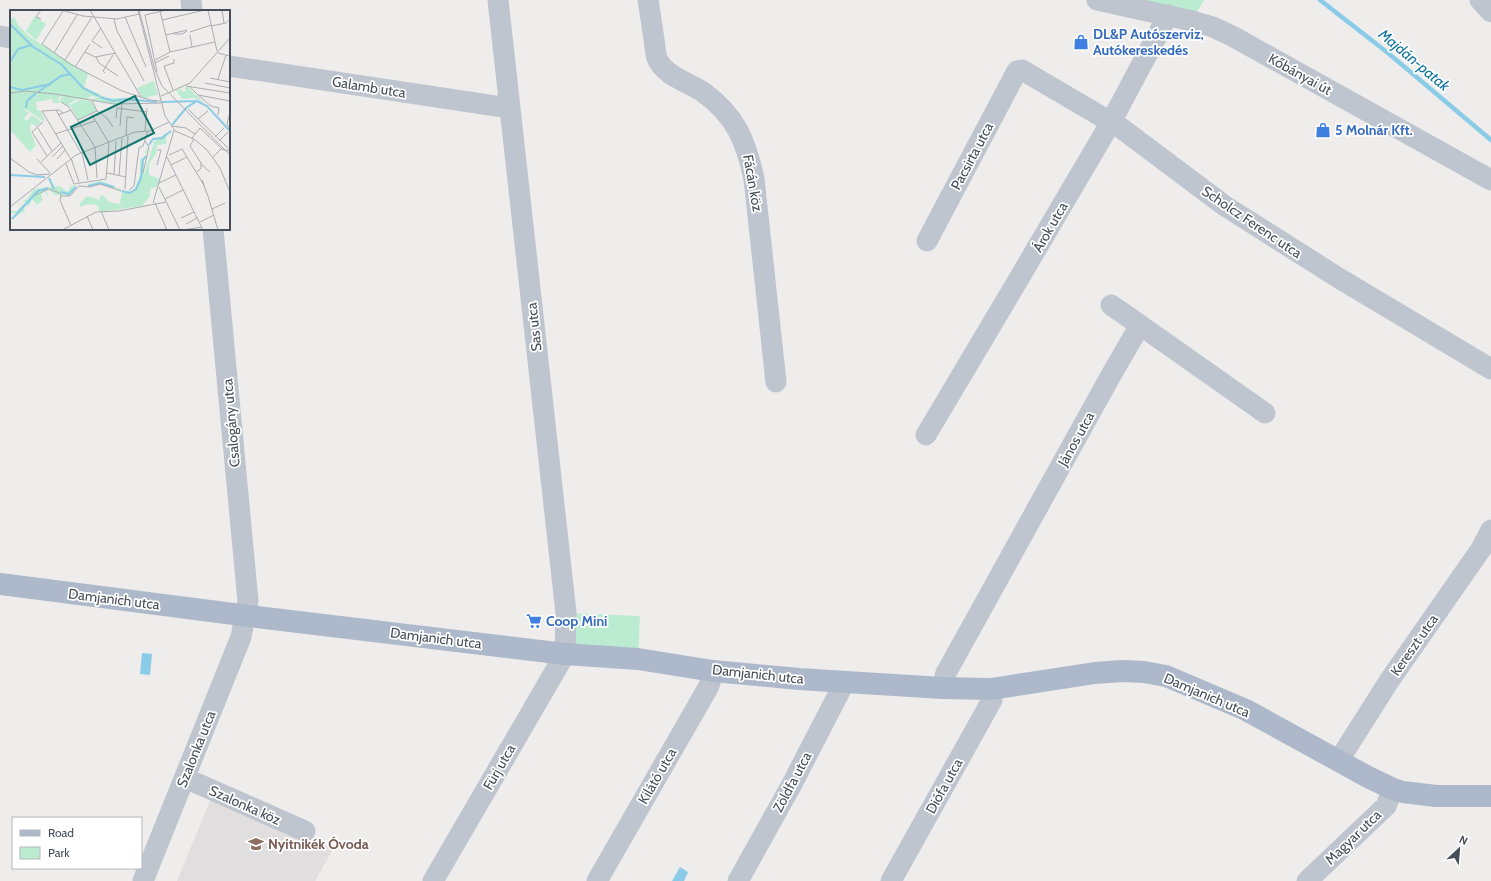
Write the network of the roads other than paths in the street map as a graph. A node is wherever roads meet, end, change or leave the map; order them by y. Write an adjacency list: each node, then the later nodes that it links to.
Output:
1 (191, 0): 6 (street)
2 (498, 0): 13 (street, Sas utca)
3 (648, 0): 21 (street, Fácán köz)
4 (1097, 0): 8 (street, Kőbányai út)
5 (1480, 0): 7 (street)
6 (192, 10)
7 (1491, 12)
8 (1168, 15): 14 (street, Árok utca); 15 (street, Kőbányai út)
9 (0, 36): 10 (street)
10 (10, 38)
11 (230, 66): 13 (street, Galamb utca)
12 (1017, 72): 14 (street, Scholcz Ferenc utca); 17 (street, Pacsirta utca)
13 (510, 108): 27 (street, Sas utca)
14 (1111, 122): 20 (street, Scholcz Ferenc utca); 23 (street, Árok utca)
15 (1491, 180)
16 (213, 230): 26 (street, Csalogány utca)
17 (927, 241)
18 (1111, 305): 19 (street)
19 (1140, 325): 22 (street); 30 (street, János utca)
20 (1491, 369)
21 (776, 382)
22 (1265, 413)
23 (926, 435)
24 (1491, 530): 32 (street, Kereszt utca)
25 (0, 584): 26 (main road, Damjanich utca)
26 (246, 616): 27 (main road, Damjanich utca); 33 (street, Szalonka utca)
27 (565, 654): 28 (main road, Damjanich utca); 38 (street, Fürj utca)
28 (713, 671): 29 (main road, Damjanich utca); 39 (street, Kilátó utca)
29 (842, 682): 30 (main road, Damjanich utca); 40 (street, Zöldfa utca)
30 (942, 688): 31 (main road, Damjanich utca)
31 (991, 689): 32 (main road, Damjanich utca); 41 (street, Diófa utca)
32 (1339, 760): 34 (main road, Damjanich utca)
33 (184, 778): 36 (street, Szalonka köz); 37 (street, Szalonka utca)
34 (1393, 789): 35 (main road, Damjanich utca); 42 (street, Magyar utca)
35 (1491, 796)
36 (305, 831)
37 (143, 881)
38 (433, 881)
39 (597, 881)
40 (738, 881)
41 (891, 881)
42 (1307, 881)

